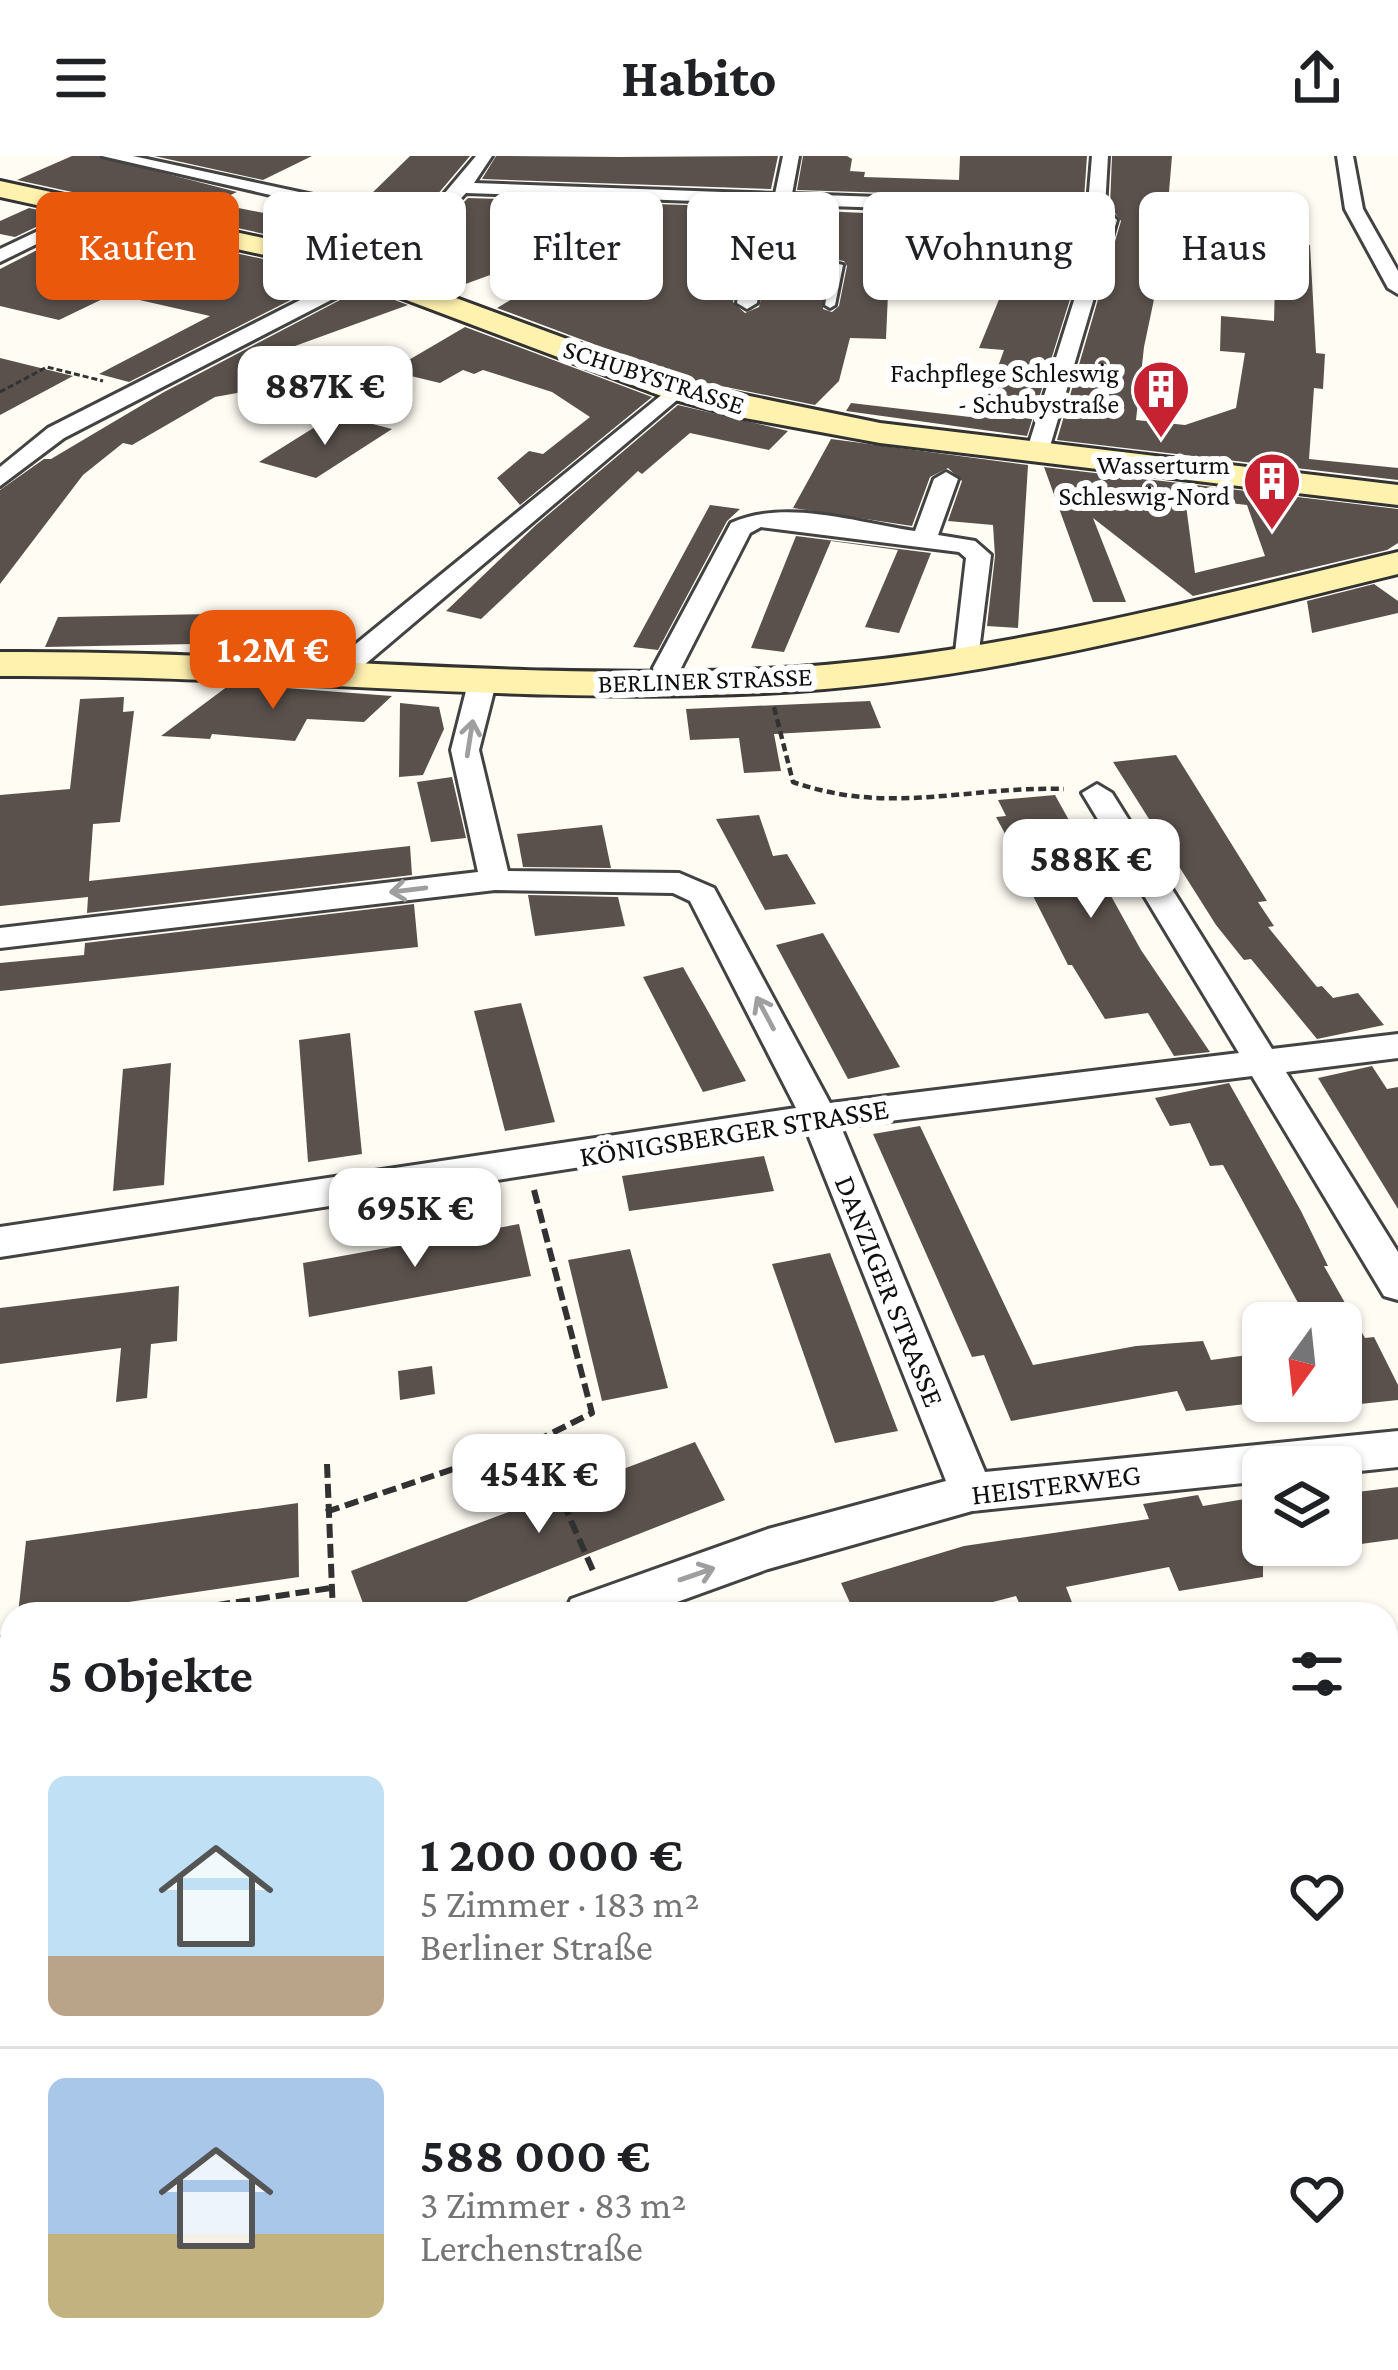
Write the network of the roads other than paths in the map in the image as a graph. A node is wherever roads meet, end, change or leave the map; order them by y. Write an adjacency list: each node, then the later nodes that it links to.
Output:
1 (110, 156): 8 (street)
2 (484, 156): 6 (street)
3 (791, 156): 10 (street)
4 (1100, 156): 11 (street)
5 (1345, 156): 16 (street)
6 (462, 188): 9 (street); 12 (street)
7 (0, 189): 13 (street, SCHUBYSTRASSE)
8 (276, 192)
9 (458, 192)
10 (775, 192)
11 (1097, 192)
12 (687, 195)
13 (36, 196)
14 (36, 239): 15 (street)
15 (0, 256)
16 (1398, 288)
17 (317, 300): 26 (street)
18 (439, 300): 24 (street, SCHUBYSTRASSE)
19 (746, 300): 22 (street)
20 (831, 300): 23 (lane)
21 (1084, 300): 25 (street)
22 (746, 303)
23 (830, 305)
24 (676, 390): 25 (street, SCHUBYSTRASSE); 33 (street)
25 (1037, 453): 28 (street, SCHUBYSTRASSE)
26 (0, 478)
27 (946, 479): 29 (street)
28 (1398, 495)
29 (925, 537): 31 (street); 35 (street)
30 (1398, 563): 31 (street, BERLINER STRASSE)
31 (967, 662): 35 (street, BERLINER STRASSE)
32 (0, 664): 33 (street, BERLINER STRASSE)
33 (340, 671): 34 (street, BERLINER STRASSE)
34 (483, 679): 35 (street, BERLINER STRASSE); 37 (street, one-way to 34)
35 (668, 684)
36 (1097, 793): 40 (street)
37 (495, 880): 38 (street, DANZIGER STRASSE, one-way to 38); 41 (street, DANZIGER STRASSE, one-way to 37)
38 (0, 938)
39 (1398, 1046): 40 (street, KÖNIGSBERGER STRASSE)
40 (1259, 1063): 41 (street, KÖNIGSBERGER STRASSE); 43 (street)
41 (819, 1117): 42 (street, KÖNIGSBERGER STRASSE); 45 (street, DANZIGER STRASSE)
42 (0, 1243)
43 (1398, 1286)
44 (1398, 1449): 45 (street, HEISTERWEG)
45 (972, 1492): 46 (street, HEISTERWEG, one-way to 45)
46 (618, 1602)

